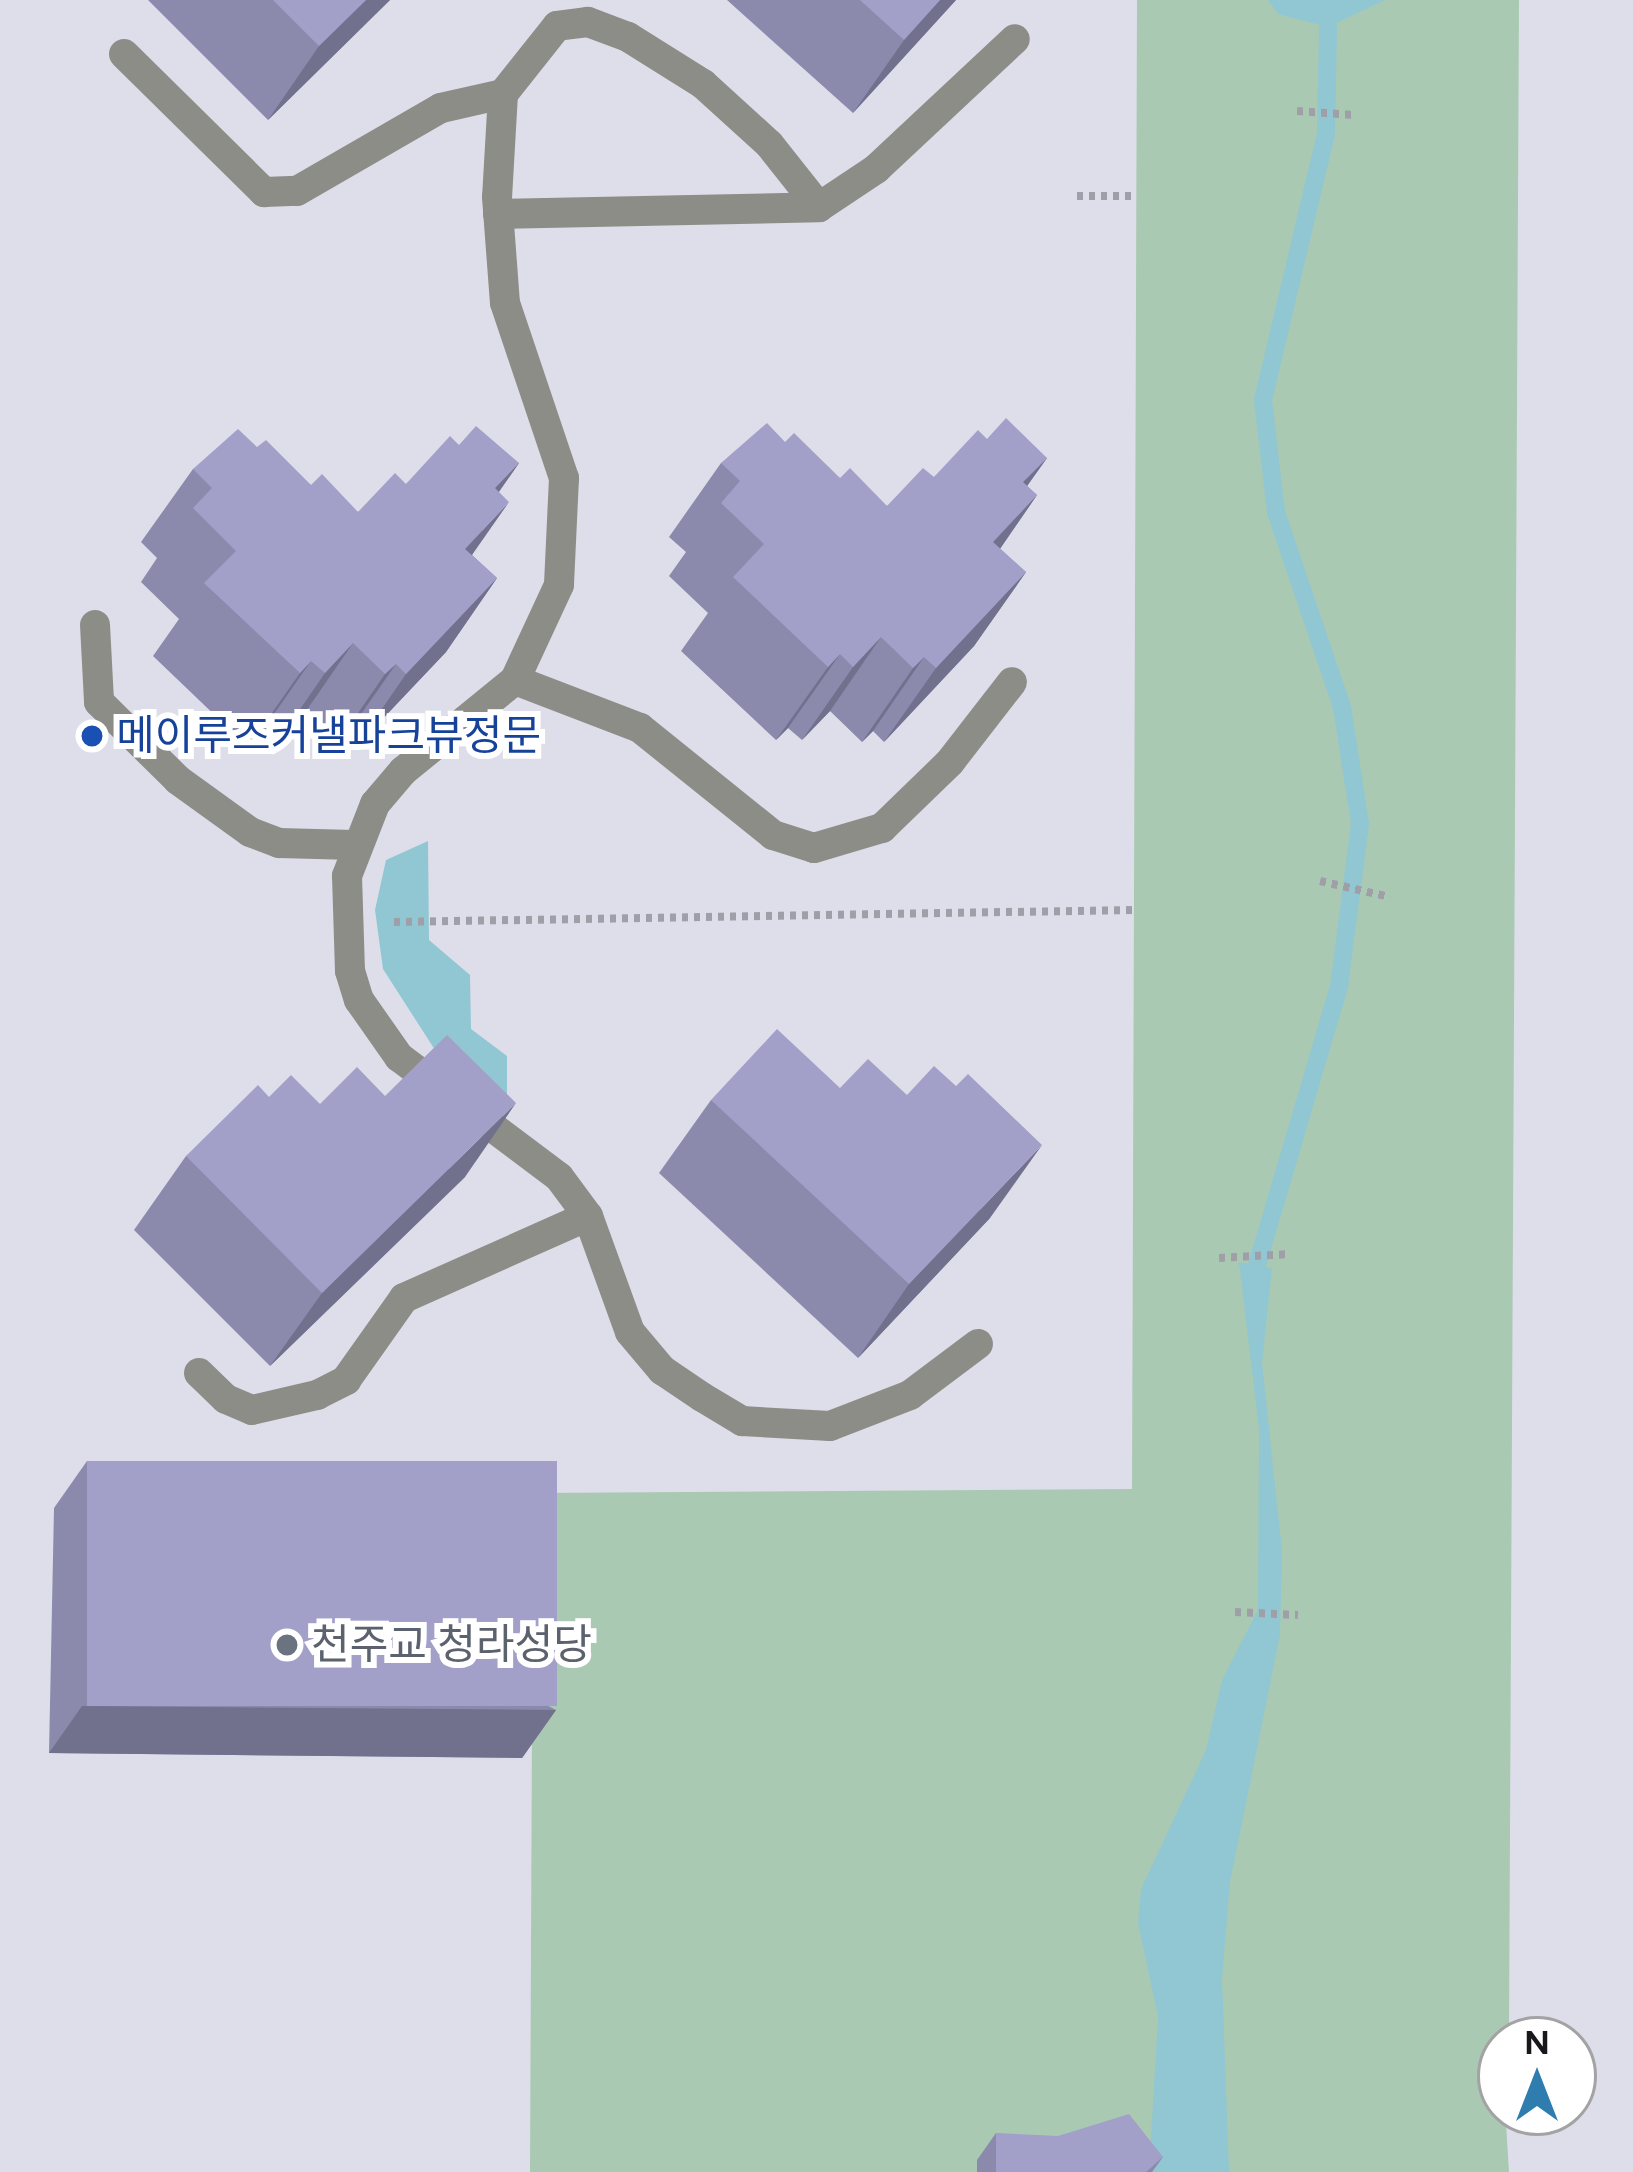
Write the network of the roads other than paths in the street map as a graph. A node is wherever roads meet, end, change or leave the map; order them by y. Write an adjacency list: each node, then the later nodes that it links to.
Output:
1 (1015, 39): 4 (lane)
2 (124, 54): 3 (lane)
3 (503, 94): 4 (lane); 5 (lane)
4 (819, 207): 5 (lane)
5 (498, 214): 7 (lane)
6 (95, 625): 9 (lane)
7 (515, 680): 8 (lane); 9 (lane)
8 (1012, 682)
9 (354, 845): 10 (lane)
10 (588, 1216): 11 (lane); 12 (lane)
11 (978, 1344)
12 (199, 1373)

